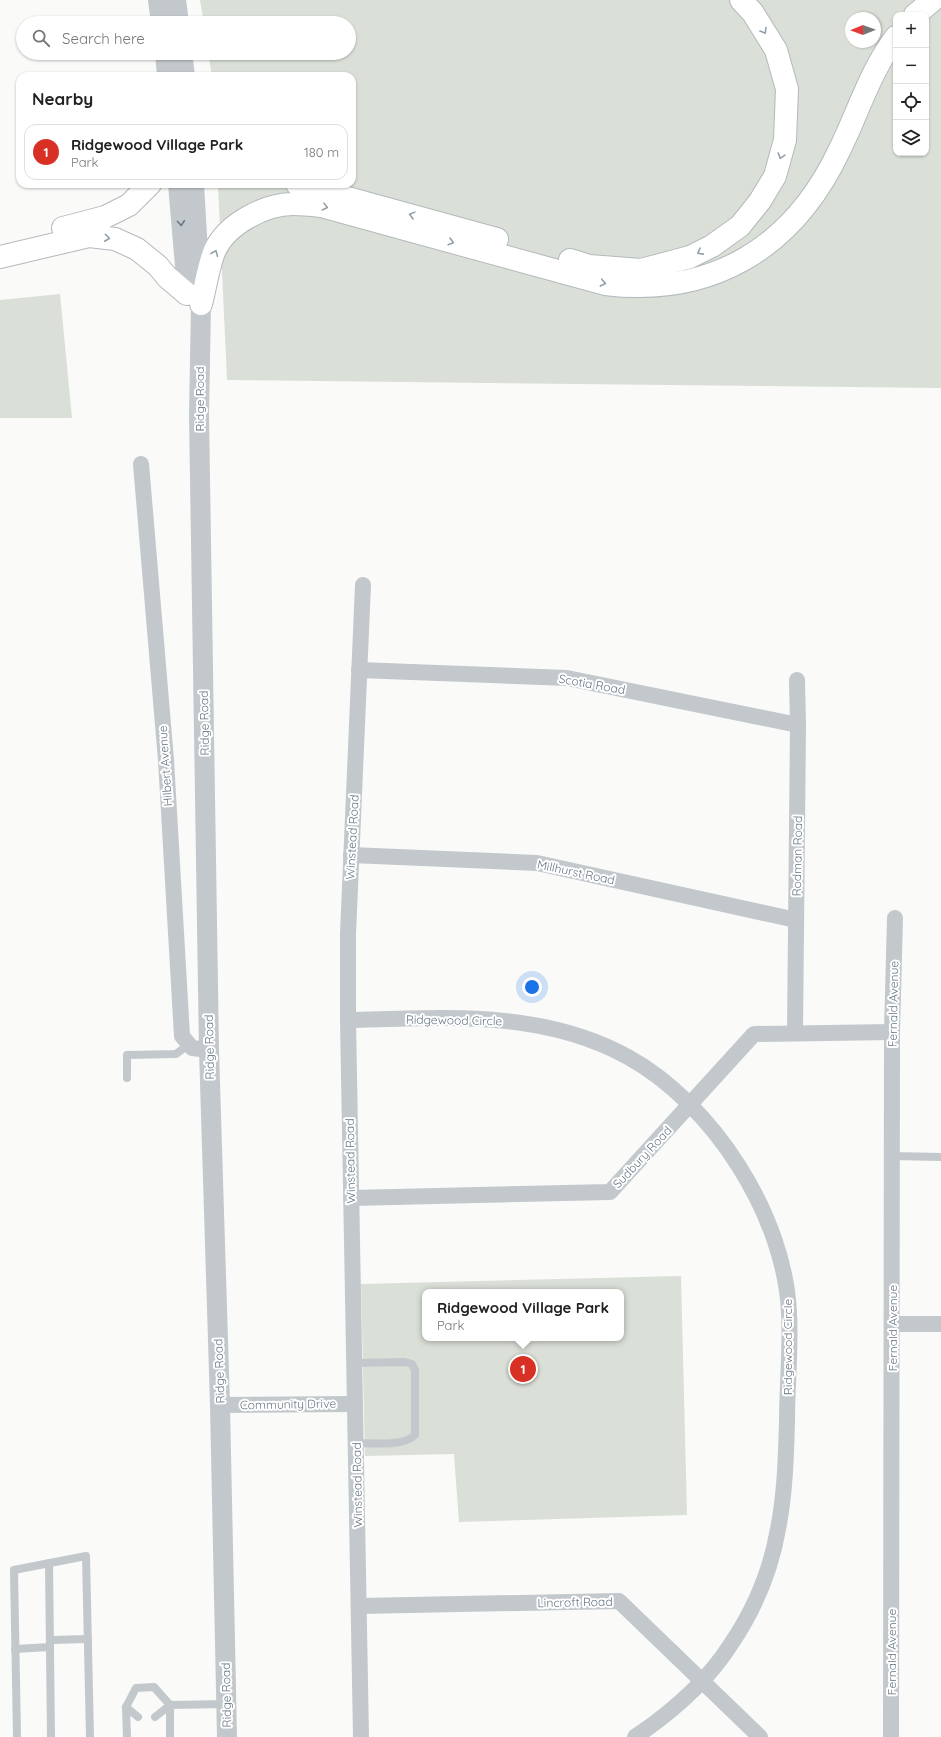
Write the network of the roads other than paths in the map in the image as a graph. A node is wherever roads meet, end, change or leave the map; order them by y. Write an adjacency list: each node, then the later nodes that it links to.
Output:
1 (741, 0): 15 (highway, one-way to 15)
2 (933, 0): 4 (highway)
3 (167, 1): 5 (street); 6 (street)
4 (919, 12)
5 (163, 16)
6 (175, 16)
7 (893, 42): 18 (highway, one-way to 7)
8 (166, 60): 10 (street)
9 (183, 60): 11 (street)
10 (167, 72)
11 (184, 72)
12 (146, 188): 16 (highway)
13 (179, 188): 18 (street, Ridge Road, one-way to 18)
14 (194, 188): 18 (street, Ridge Road)
15 (312, 188)
16 (0, 245)
17 (0, 256): 18 (highway, one-way to 18)
18 (194, 299): 31 (street, Ridge Road)
19 (141, 464): 30 (street, Hilbert Avenue)
20 (363, 586): 21 (street, Winstead Road)
21 (359, 670): 23 (street, Scotia Road); 24 (street, Winstead Road)
22 (797, 680): 23 (street, Rodman Road)
23 (798, 725): 26 (street, Rodman Road)
24 (352, 855): 26 (street, Millhurst Road); 27 (street, Winstead Road)
25 (895, 918): 28 (street, Fernald Avenue)
26 (796, 920): 29 (street, Rodman Road)
27 (348, 1020): 33 (street, Ridgewood Circle); 36 (street, Winstead Road)
28 (892, 1032): 29 (street, Sudbury Road); 34 (street, Fernald Avenue)
29 (795, 1033): 33 (street, Sudbury Road)
30 (188, 1045): 31 (street); 32 (lane)
31 (209, 1050): 41 (street, Ridge Road)
32 (127, 1078)
33 (690, 1105): 36 (street, Sudbury Road); 48 (street, Ridgewood Circle)
34 (892, 1156): 35 (lane); 37 (street, Fernald Avenue)
35 (941, 1157)
36 (351, 1198): 39 (street, Winstead Road)
37 (892, 1324): 38 (street); 65 (street, Fernald Avenue)
38 (941, 1324)
39 (354, 1363): 40 (street, Winstead Road); 42 (lane)
40 (355, 1404): 41 (street, Community Drive); 42 (street, Winstead Road)
41 (220, 1405): 51 (street, Ridge Road)
42 (356, 1443): 44 (street, Winstead Road)
43 (49, 1564): 45 (lane); 46 (lane); 47 (lane)
44 (359, 1606): 48 (street, Lincroft Road); 62 (street, Winstead Road)
45 (88, 1639): 46 (lane); 58 (lane)
46 (50, 1644): 47 (lane); 57 (lane)
47 (15, 1649): 56 (lane)
48 (702, 1682): 63 (street, Ridgewood Circle); 64 (street, Lincroft Road)
49 (137, 1698): 53 (lane)
50 (154, 1698): 52 (lane)
51 (226, 1704): 52 (lane); 61 (street, Ridge Road)
52 (170, 1705): 53 (lane); 55 (lane); 60 (lane)
53 (126, 1707): 54 (lane); 59 (lane)
54 (137, 1713)
55 (155, 1713)
56 (17, 1737)
57 (51, 1737)
58 (90, 1737)
59 (127, 1737)
60 (170, 1737)
61 (227, 1737)
62 (361, 1737)
63 (635, 1737)
64 (760, 1737)
65 (891, 1737)

